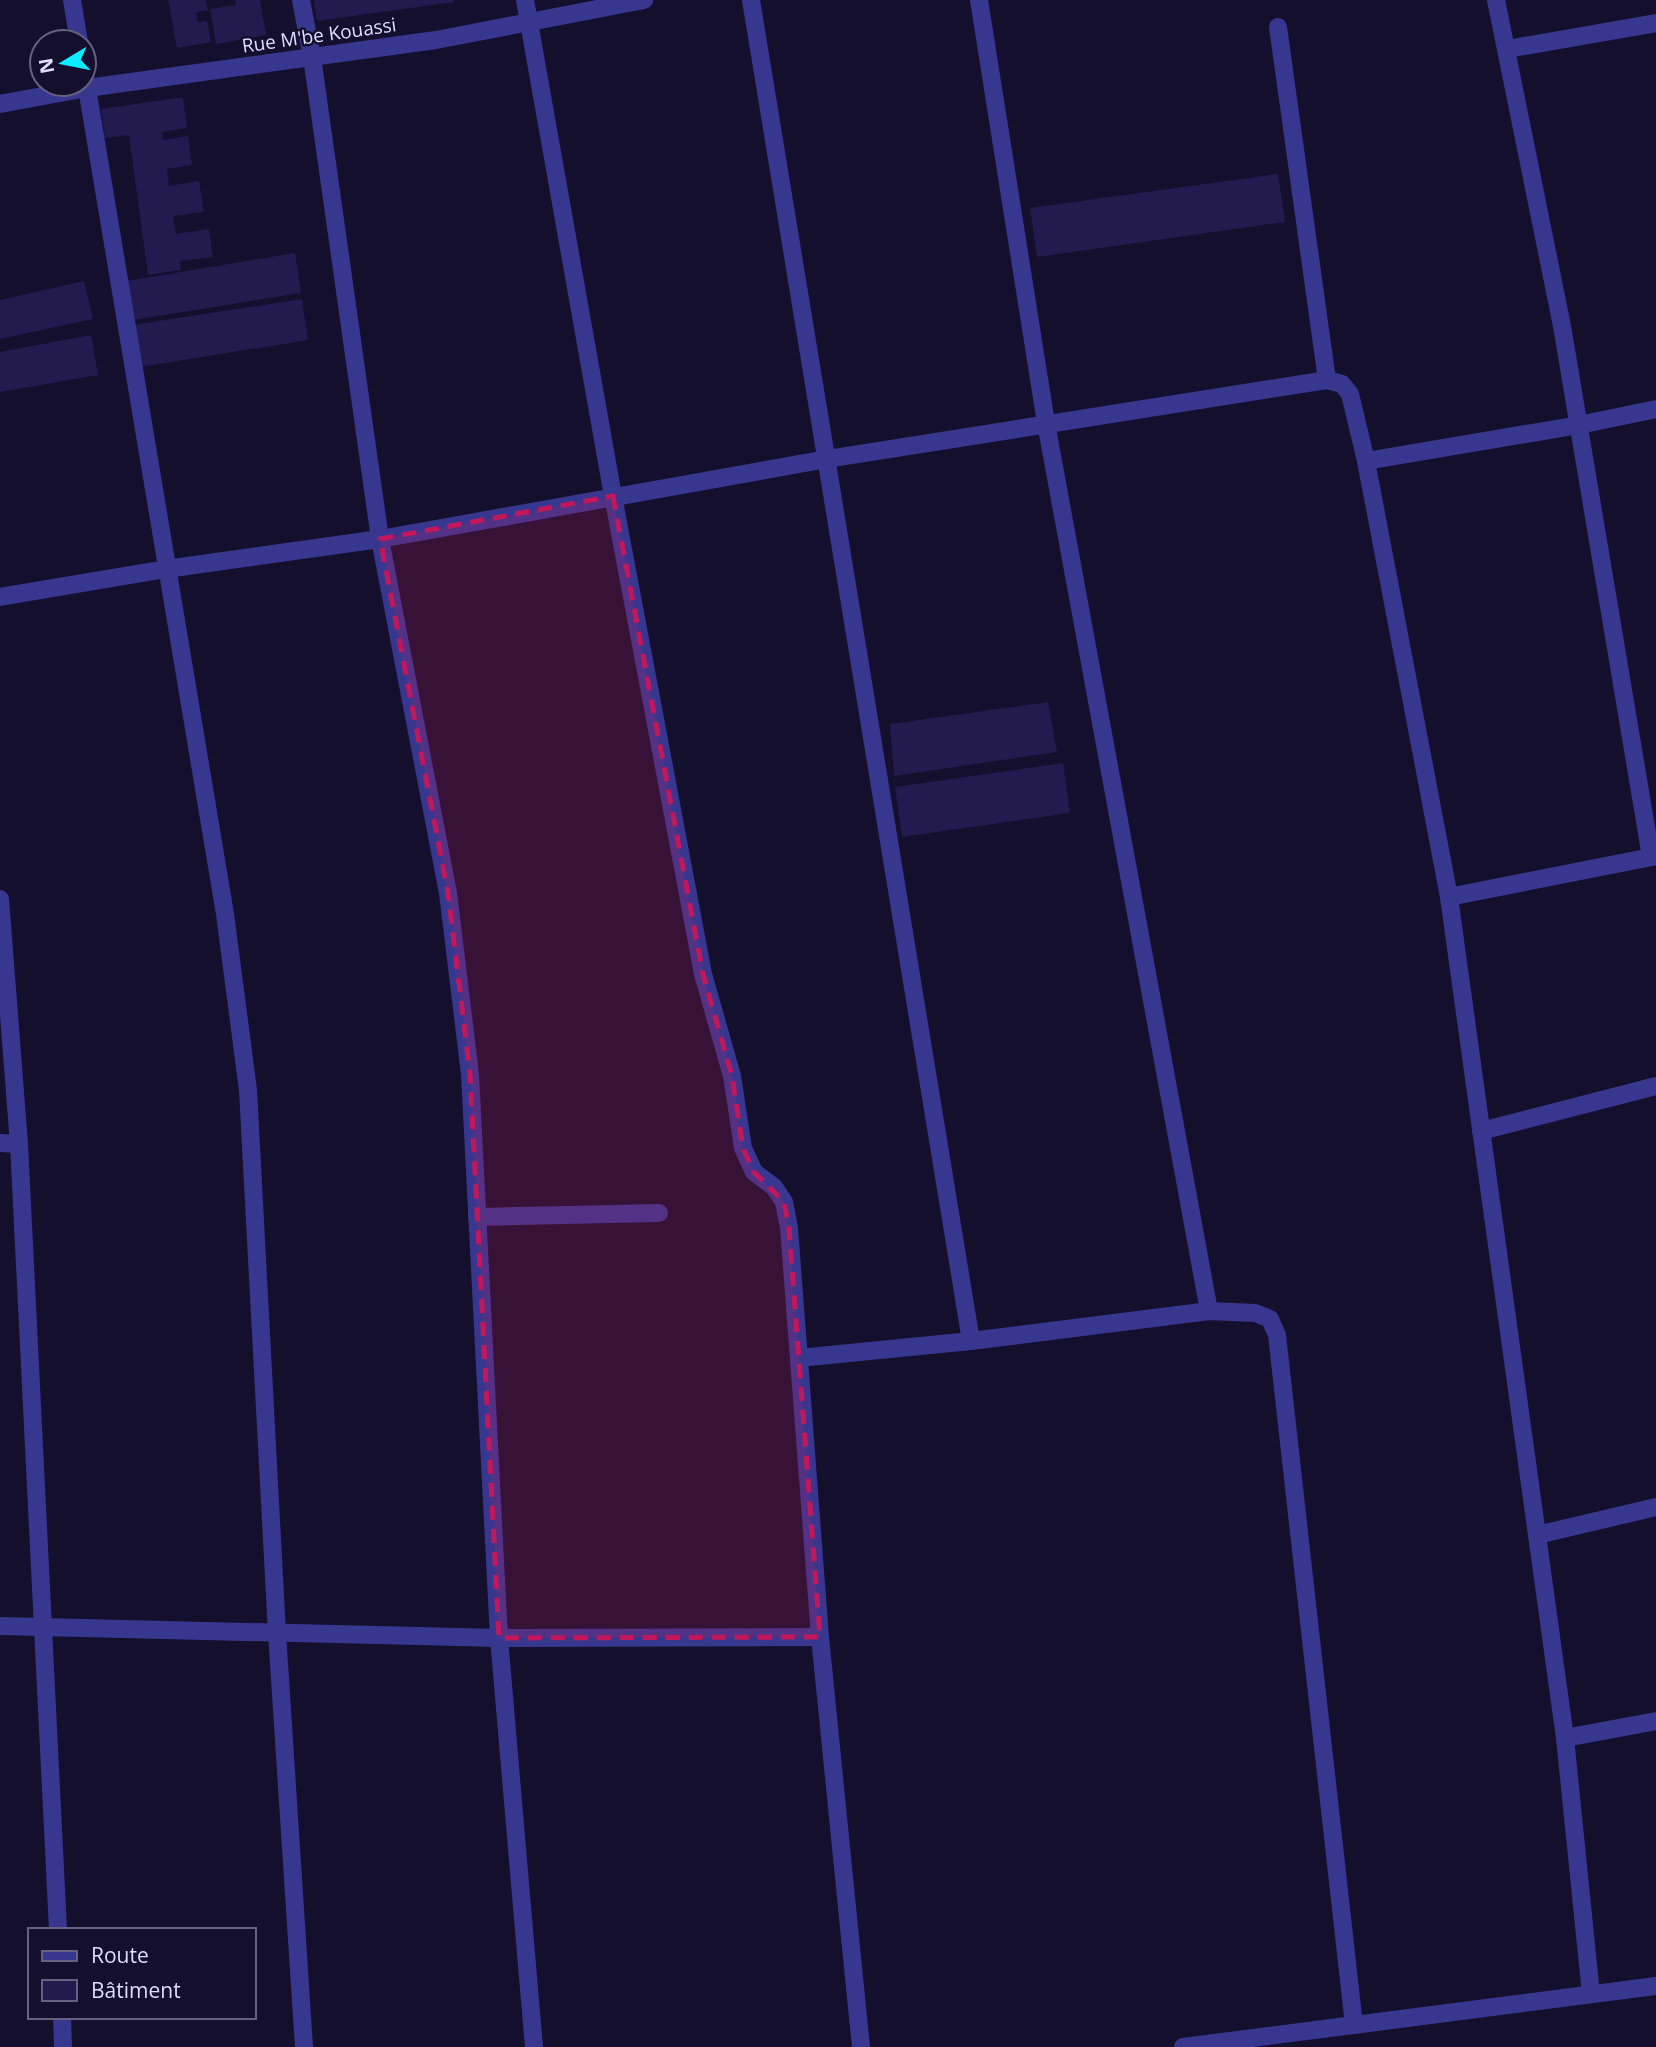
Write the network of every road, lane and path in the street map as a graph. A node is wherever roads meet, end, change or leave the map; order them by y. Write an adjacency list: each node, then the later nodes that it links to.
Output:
1 (72, 0): 11 (street)
2 (301, 0): 13 (street)
3 (525, 0): 8 (street)
4 (643, 0): 8 (street, Rue M'be Kouassi)
5 (751, 0): 22 (street)
6 (979, 0): 20 (street)
7 (1496, 0): 12 (street)
8 (529, 23): 13 (street, Rue M'be Kouassi); 24 (street)
9 (1656, 23): 12 (street)
10 (1278, 27): 18 (street)
11 (77, 28)
12 (1507, 49): 21 (street)
13 (312, 57): 14 (street, Rue M'be Kouassi); 25 (street)
14 (98, 78)
15 (28, 96): 17 (street, Rue M'be Kouassi)
16 (89, 98): 26 (street)
17 (0, 104)
18 (1327, 380): 20 (street); 23 (street)
19 (1656, 409): 21 (street)
20 (1046, 423): 22 (street); 37 (street)
21 (1579, 425): 23 (street); 28 (street)
22 (827, 459): 24 (street); 38 (street)
23 (1366, 461): 29 (street)
24 (613, 496): 25 (street); 39 (street)
25 (380, 539): 26 (street); 36 (street)
26 (166, 569): 27 (street); 44 (street)
27 (0, 597)
28 (1654, 856): 29 (street)
29 (1449, 897): 32 (street)
30 (0, 899): 34 (street)
31 (1656, 1086): 32 (street)
32 (1481, 1131): 41 (street)
33 (0, 1143): 34 (street)
34 (19, 1144): 42 (street)
35 (659, 1213): 36 (street)
36 (477, 1217): 46 (street)
37 (1209, 1311): 38 (street); 53 (street)
38 (971, 1341): 39 (street)
39 (799, 1358): 45 (street)
40 (1656, 1507): 41 (street)
41 (1537, 1535): 48 (street)
42 (44, 1625): 43 (street); 44 (street); 49 (street)
43 (0, 1626)
44 (277, 1633): 46 (street); 55 (street)
45 (820, 1637): 46 (street); 57 (street)
46 (499, 1638): 56 (street)
47 (1656, 1720): 48 (street)
48 (1565, 1738): 51 (street)
49 (58, 1928)
50 (1656, 1986): 51 (street)
51 (1591, 1994): 53 (street)
52 (62, 2019): 54 (street)
53 (1354, 2025): 58 (street)
54 (63, 2047)
55 (304, 2047)
56 (534, 2047)
57 (861, 2047)
58 (1182, 2047)

